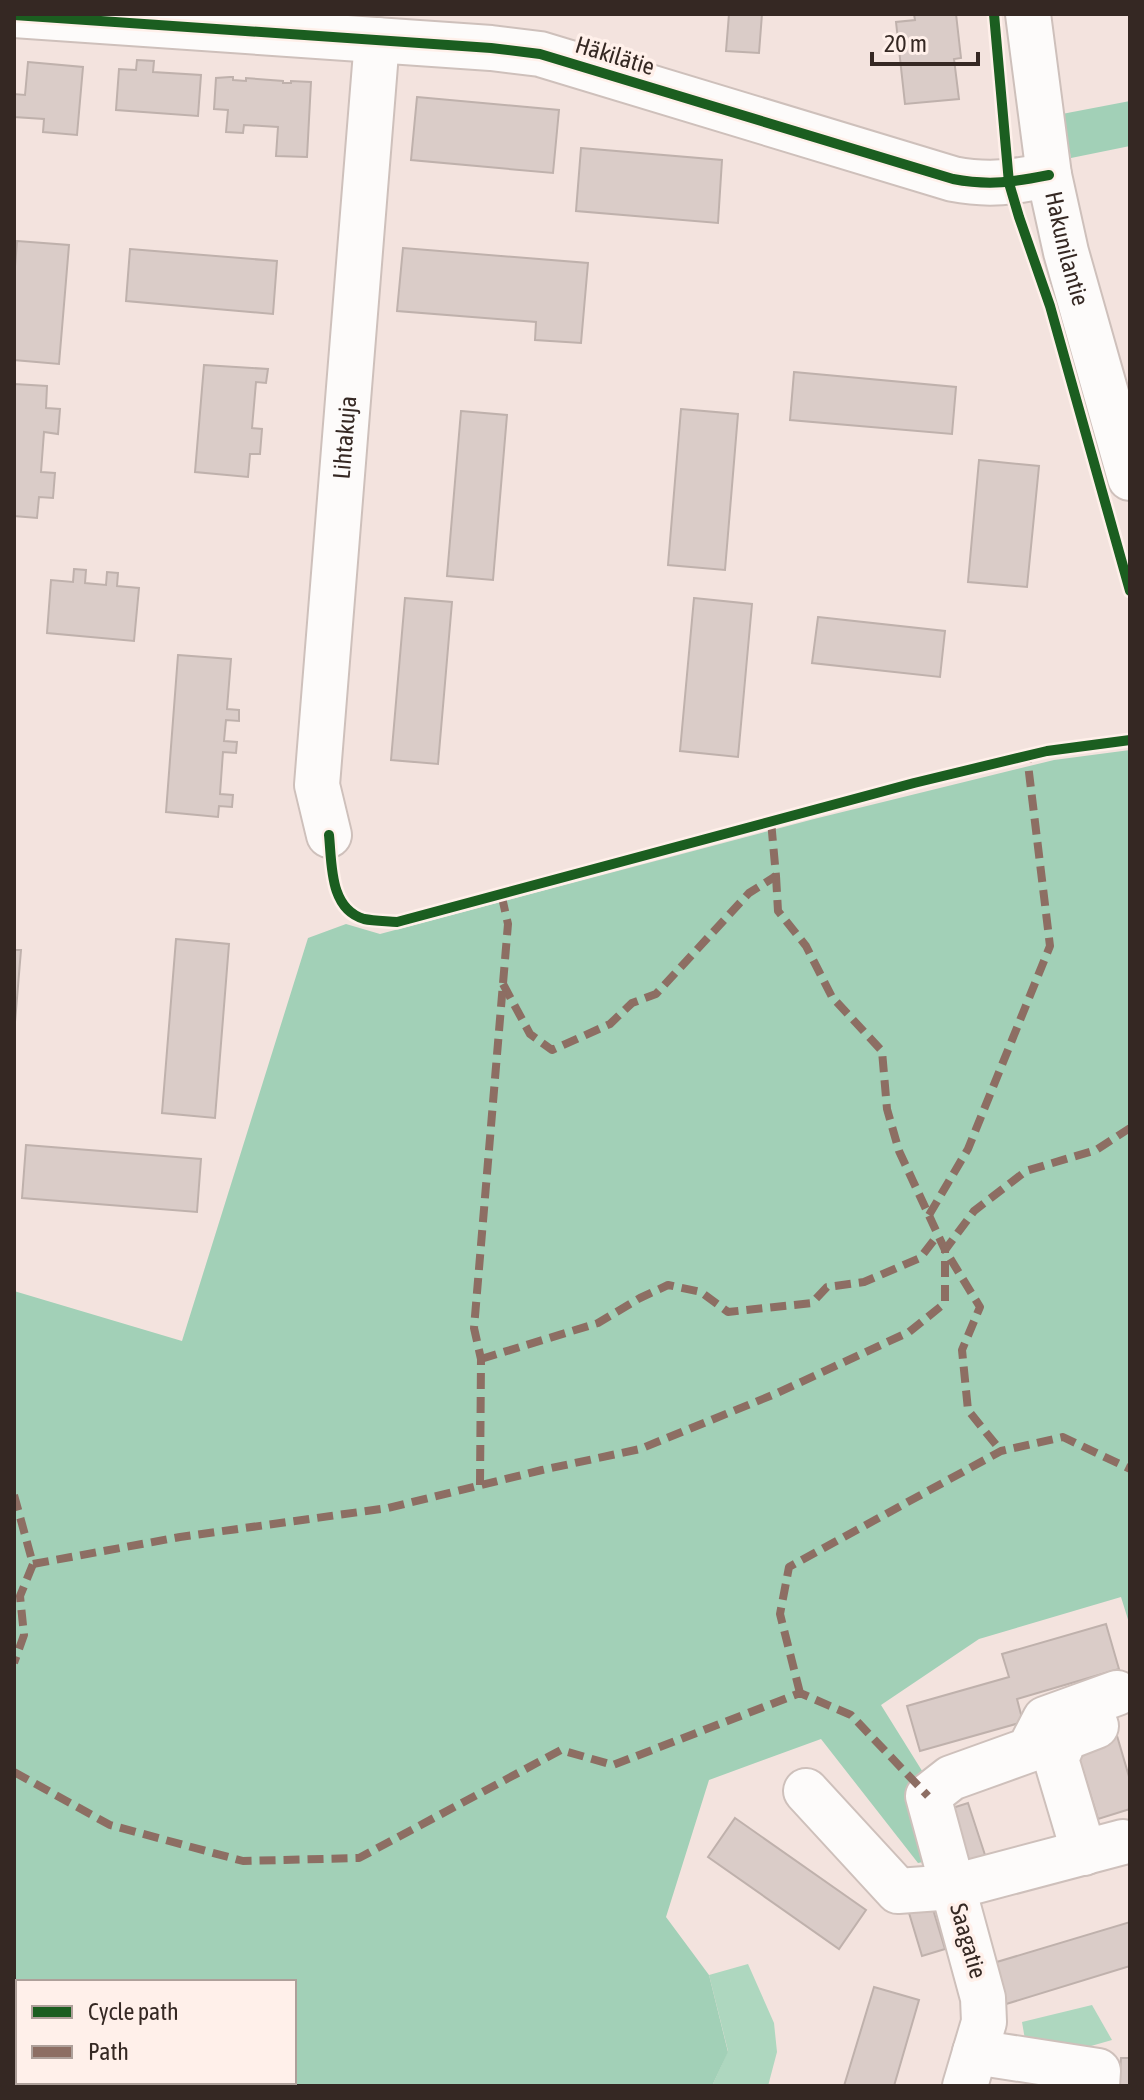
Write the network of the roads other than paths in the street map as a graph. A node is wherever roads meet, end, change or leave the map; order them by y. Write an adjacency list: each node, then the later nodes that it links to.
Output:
1 (1028, 14): 4 (street, Hakunilantie)
2 (14, 15): 3 (street, Häkilätie)
3 (377, 40): 4 (street, Häkilätie); 6 (street, Lihtakuja)
4 (1049, 175): 5 (street, Hakunilantie)
5 (1130, 478)
6 (329, 835)
7 (1124, 1703): 9 (street, Saagatie); 9 (street)
8 (806, 1791): 9 (street)
9 (953, 1887): 10 (street, Saagatie)
10 (970, 2069): 11 (street)
11 (1097, 2086)

